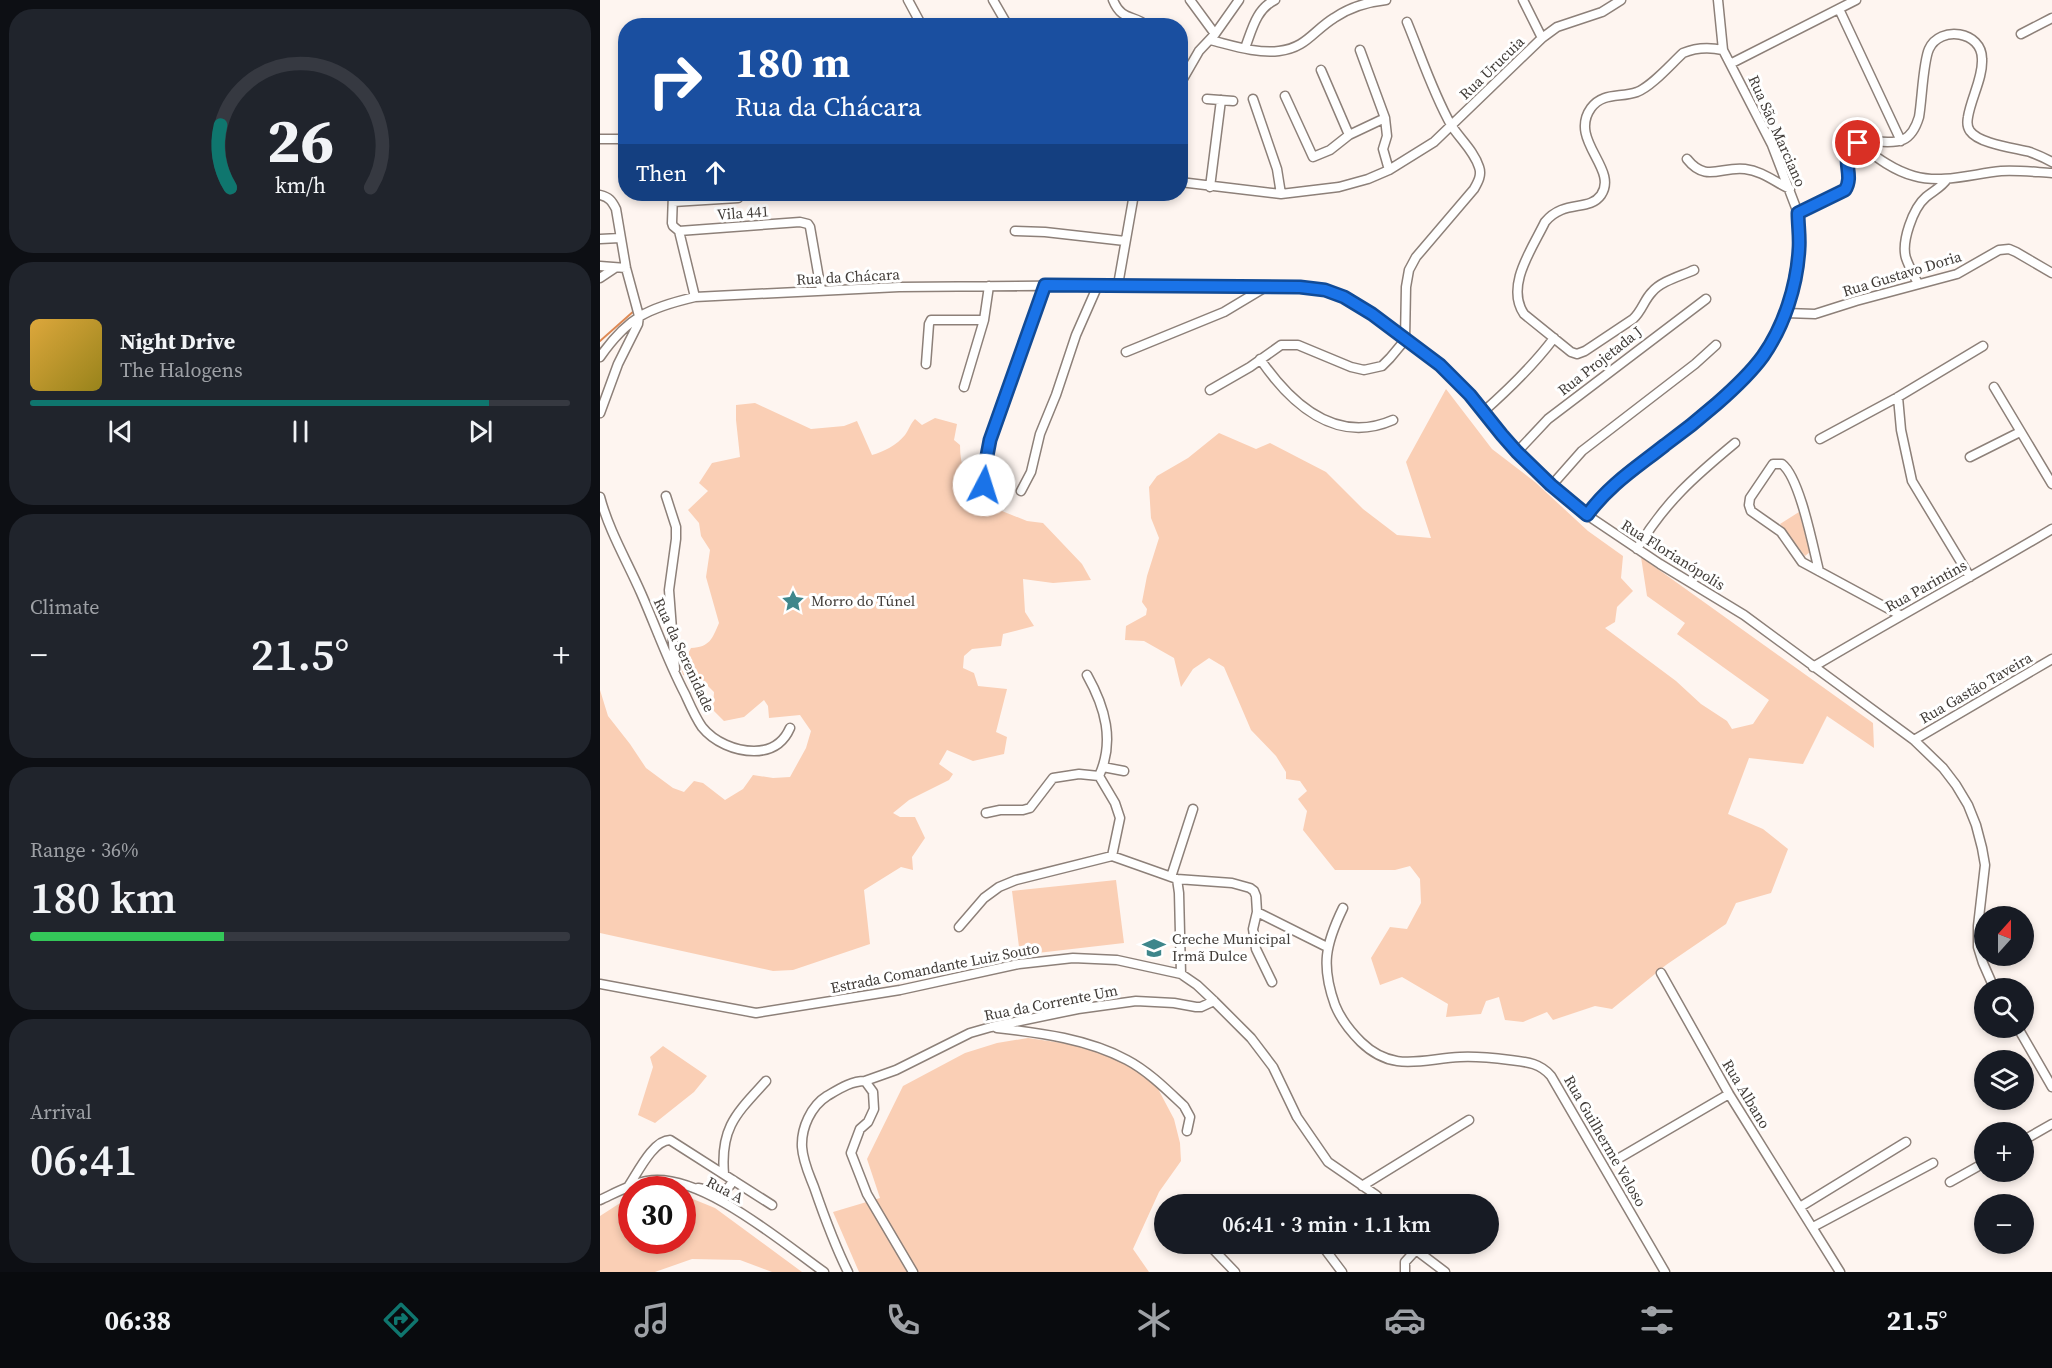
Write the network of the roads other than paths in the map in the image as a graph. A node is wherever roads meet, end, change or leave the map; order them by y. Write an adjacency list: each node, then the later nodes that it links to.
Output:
1 (908, 0): 13 (street)
2 (993, 0): 14 (street)
3 (1113, 0): 15 (street)
4 (1190, 0): 19 (street)
5 (1239, 0): 19 (street)
6 (1275, 0): 21 (street)
7 (1386, 0): 21 (street)
8 (1524, 0): 20 (street)
9 (1621, 0): 20 (street, Rua Urucuia)
10 (1718, 0): 22 (street, Rua São Marciano)
11 (1856, 0): 12 (street)
12 (1839, 9): 24 (street); 37 (street)
13 (916, 18)
14 (1003, 18)
15 (1129, 18)
16 (2052, 18): 18 (street)
17 (1407, 22): 33 (street)
18 (2021, 34)
19 (1212, 37): 21 (street); 25 (street)
20 (1542, 38): 33 (street, Rua Urucuia)
21 (1245, 48)
22 (1723, 50): 24 (street, Rua São Marciano); 75 (street)
23 (1360, 51): 32 (street)
24 (1732, 63): 46 (street, Rua São Marciano)
25 (1188, 70)
26 (1321, 70): 34 (street)
27 (1285, 96): 34 (street)
28 (1207, 99): 30 (street)
29 (1253, 99): 47 (street)
30 (1221, 100): 31 (street); 45 (street)
31 (1233, 101)
32 (1385, 118): 34 (street); 41 (street)
33 (1452, 126): 41 (street, Rua Urucuia); 76 (street)
34 (1349, 135)
35 (600, 139): 36 (street)
36 (618, 139)
37 (1901, 141): 38 (street); 40 (street)
38 (1858, 143): 43 (street); 51 (street)
39 (1687, 159): 46 (street)
40 (2052, 162)
41 (1389, 170): 47 (street, Rua Urucuia)
42 (2052, 173): 43 (street)
43 (1947, 179): 63 (street)
44 (1188, 183): 45 (street, Rua Urucuia)
45 (1210, 187): 47 (street, Rua Urucuia)
46 (1790, 189): 51 (street, Rua São Marciano)
47 (1281, 194)
48 (600, 195): 54 (street)
49 (673, 201): 52 (street)
50 (1133, 201): 56 (street)
51 (1798, 213): 72 (street, Rua São Marciano)
52 (679, 231): 69 (street, Vila 441); 70 (street)
53 (1015, 231): 56 (street)
54 (620, 238): 55 (street); 59 (street)
55 (600, 239)
56 (1125, 241): 66 (street)
57 (600, 266): 58 (street)
58 (615, 268): 59 (street); 62 (street)
59 (626, 268): 73 (street)
60 (1694, 270): 75 (street)
61 (2052, 273): 63 (street, Rua Gustavo Doria)
62 (600, 278)
63 (1918, 284): 72 (street, Rua Gustavo Doria)
64 (1045, 285): 65 (street, Rua da Chácara); 67 (street, Rua da Chácara); 96 (street)
65 (1098, 285): 66 (street, Rua da Chácara); 98 (street)
66 (1118, 285): 68 (street, Rua Florianópolis)
67 (989, 286): 69 (street, Rua da Chácara); 74 (street)
68 (1264, 288): 76 (street, Rua Florianópolis); 79 (street)
69 (821, 290): 70 (street, Rua da Chácara)
70 (694, 297): 73 (street, Rua da Chácara)
71 (1706, 299): 93 (street, Rua Projetada J)
72 (1786, 313): 101 (street, Rua São Marciano)
73 (639, 315): 80 (street, Rua da Chácara); 88 (street)
74 (984, 320): 82 (street); 83 (street)
75 (1554, 338): 87 (street)
76 (1405, 340): 81 (street); 87 (street, Rua Florianópolis)
77 (1716, 345): 97 (street)
78 (1983, 346): 86 (street)
79 (1126, 352)
80 (600, 357)
81 (1260, 359): 85 (street); 89 (street)
82 (926, 364)
83 (964, 387)
84 (1994, 387): 90 (street)
85 (1210, 390)
86 (1898, 397): 91 (street); 105 (street)
87 (1482, 412): 93 (street, Rua Florianópolis)
88 (600, 413)
89 (1393, 420)
90 (2020, 432): 94 (street); 95 (street)
91 (1820, 439)
92 (1735, 443): 103 (street)
93 (1517, 452): 97 (street, Rua Florianópolis)
94 (1970, 457)
95 (2052, 484)
96 (984, 485)
97 (1551, 485): 101 (street, Rua Florianópolis)
98 (1021, 491)
99 (666, 496): 110 (street)
100 (600, 497): 110 (street, Rua da Serenidade)
101 (1587, 515): 103 (street, Rua Florianópolis)
102 (2052, 529): 105 (street, Rua Parintins)
103 (1637, 549): 108 (street, Rua Florianópolis)
104 (1819, 571): 104 (street); 106 (street)
105 (1970, 577): 106 (street, Rua Parintins)
106 (1900, 615): 108 (street, Rua Parintins)
107 (2052, 659): 112 (street, Rua Gastão Taveira)
108 (1813, 667): 112 (street, Rua Florianópolis)
109 (1087, 675): 113 (street)
110 (675, 676): 111 (street, Rua da Serenidade)
111 (790, 728)
112 (1914, 740): 126 (street, Rua Florianópolis)
113 (1103, 767): 114 (street); 115 (street)
114 (1124, 771)
115 (1099, 776): 117 (street); 118 (street)
116 (1193, 809): 119 (street)
117 (986, 813)
118 (1112, 856): 119 (street); 122 (street)
119 (1174, 878): 121 (street); 125 (street)
120 (1343, 908): 123 (street, Rua Guilherme Veloso)
121 (1257, 912): 123 (street); 127 (street)
122 (959, 927)
123 (1327, 947): 168 (street, Rua Guilherme Veloso)
124 (1661, 972): 135 (street, Rua Albano)
125 (1181, 974): 128 (street, Estrada Comandante Luiz Souto); 129 (street, Estrada Comandante Luiz Souto)
126 (1990, 978)
127 (1272, 982)
128 (600, 984)
129 (1214, 1000): 130 (street, Rua da Corrente Um); 148 (street, Estrada Comandante Luiz Souto)
130 (991, 1027): 133 (street, Rua da Corrente Um); 138 (street)
131 (2024, 1038): 134 (street)
132 (766, 1081): 144 (street)
133 (865, 1081): 162 (street, Rua da Corrente Um); 163 (street)
134 (2052, 1087)
135 (1729, 1095): 141 (street); 155 (street, Rua Albano)
136 (1469, 1120): 148 (street)
137 (2052, 1124): 139 (street)
138 (1187, 1131)
139 (2034, 1134)
140 (1906, 1142): 155 (street)
141 (1621, 1157)
142 (1933, 1163): 156 (street)
143 (1974, 1169): 147 (street)
144 (724, 1173): 145 (street); 146 (street)
145 (635, 1176)
146 (733, 1180): 149 (street); 154 (street)
147 (1950, 1182)
148 (1362, 1186): 152 (street, Estrada Comandante Luiz Souto)
149 (696, 1187)
150 (696, 1190): 161 (street, Rua A)
151 (618, 1192): 153 (street, Rua A)
152 (1374, 1194)
153 (600, 1200)
154 (772, 1205)
155 (1800, 1207): 156 (street, Rua Albano)
156 (1813, 1227): 169 (street, Rua Albano)
157 (1217, 1254): 164 (street)
158 (1328, 1254): 165 (street)
159 (1409, 1254): 166 (street)
160 (1422, 1254): 167 (street)
161 (824, 1272)
162 (848, 1272)
163 (914, 1272)
164 (1234, 1272)
165 (1342, 1272)
166 (1406, 1272)
167 (1444, 1272)
168 (1665, 1272)
169 (1840, 1272)

